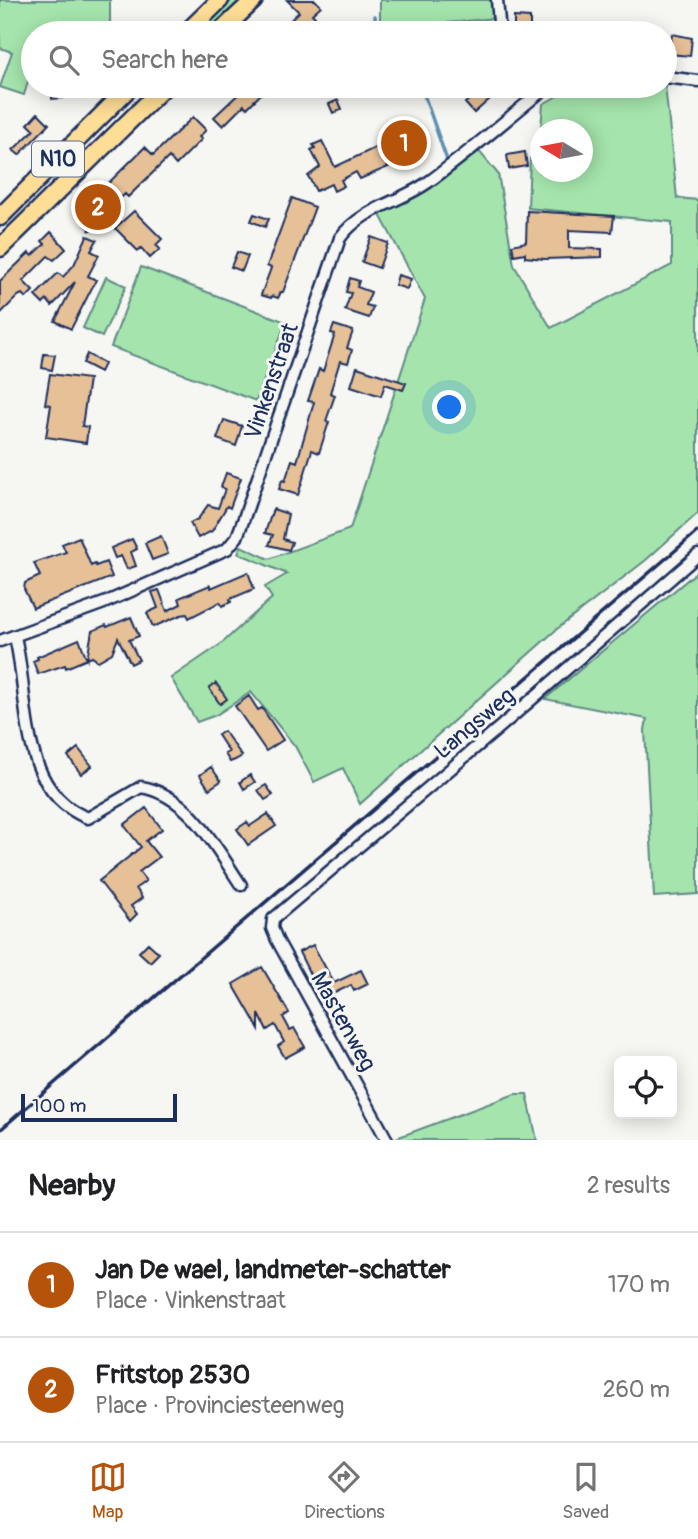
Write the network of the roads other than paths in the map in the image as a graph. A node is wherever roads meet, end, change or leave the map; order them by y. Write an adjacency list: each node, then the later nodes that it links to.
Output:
1 (220, 0): 4 (main road)
2 (254, 0): 5 (main road)
3 (497, 0): 6 (street)
4 (198, 21)
5 (232, 21)
6 (499, 21)
7 (677, 78): 8 (street)
8 (698, 81)
9 (119, 98): 12 (main road, N10)
10 (153, 98): 13 (main road, N10)
11 (533, 98): 15 (street, Vinkenstraat)
12 (0, 218)
13 (0, 248)
14 (698, 555): 18 (street, Langsweg)
15 (15, 637): 16 (street, Vinkenstraat); 17 (street)
16 (0, 641)
17 (241, 884)
18 (273, 919): 19 (street, Mastenweg)
19 (387, 1140)

